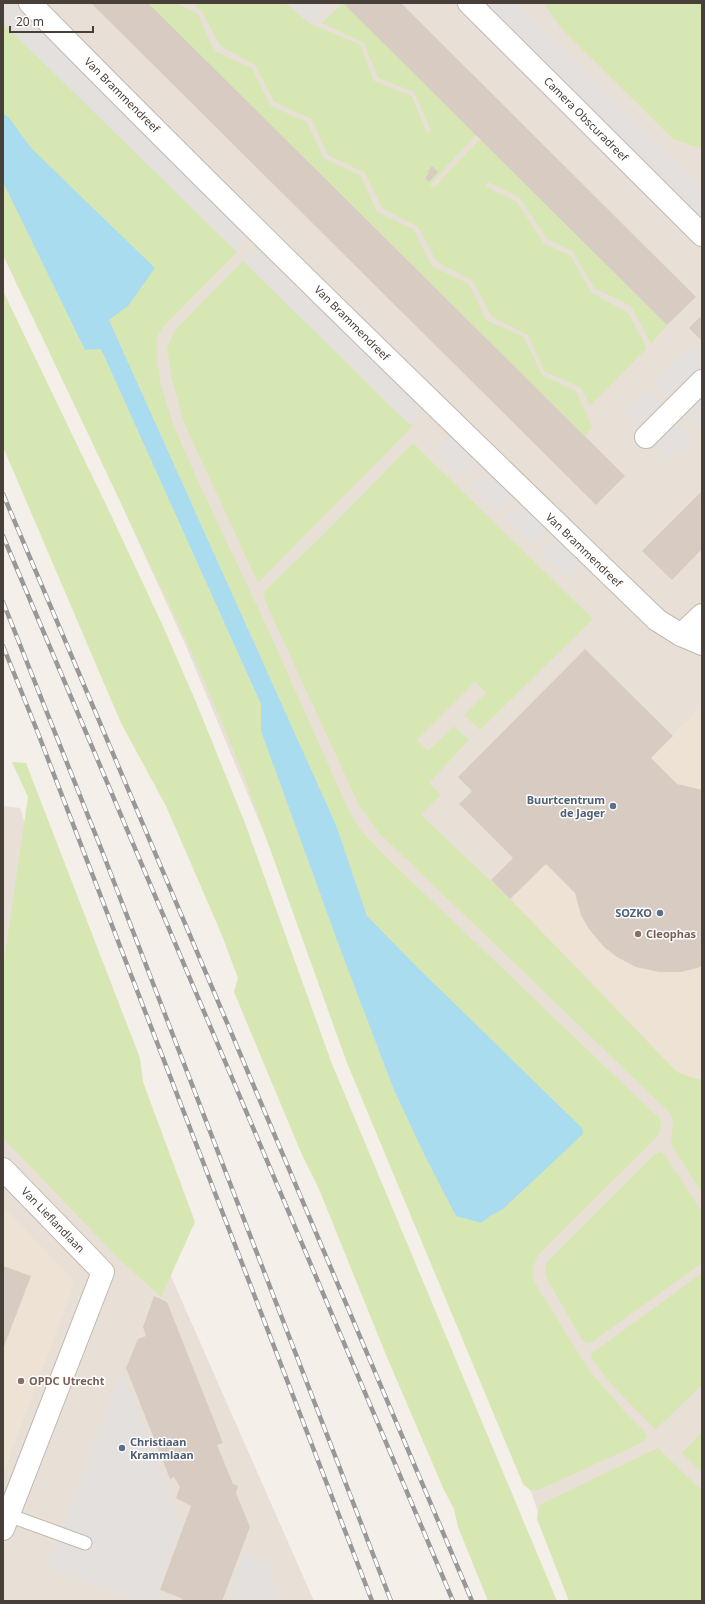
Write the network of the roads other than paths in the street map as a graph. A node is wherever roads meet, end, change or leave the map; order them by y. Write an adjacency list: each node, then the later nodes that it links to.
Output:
1 (30, 3): 7 (street, Van Brammendreef)
2 (469, 3): 3 (street, Camera Obscuradreef)
3 (702, 235)
4 (702, 380): 5 (street)
5 (646, 437)
6 (702, 615): 7 (street)
7 (681, 635): 8 (street, Van Brammendreef)
8 (702, 644)
9 (3, 1169): 10 (street, Van Lieflandlaan)
10 (6, 1522): 11 (lane)
11 (85, 1543)

